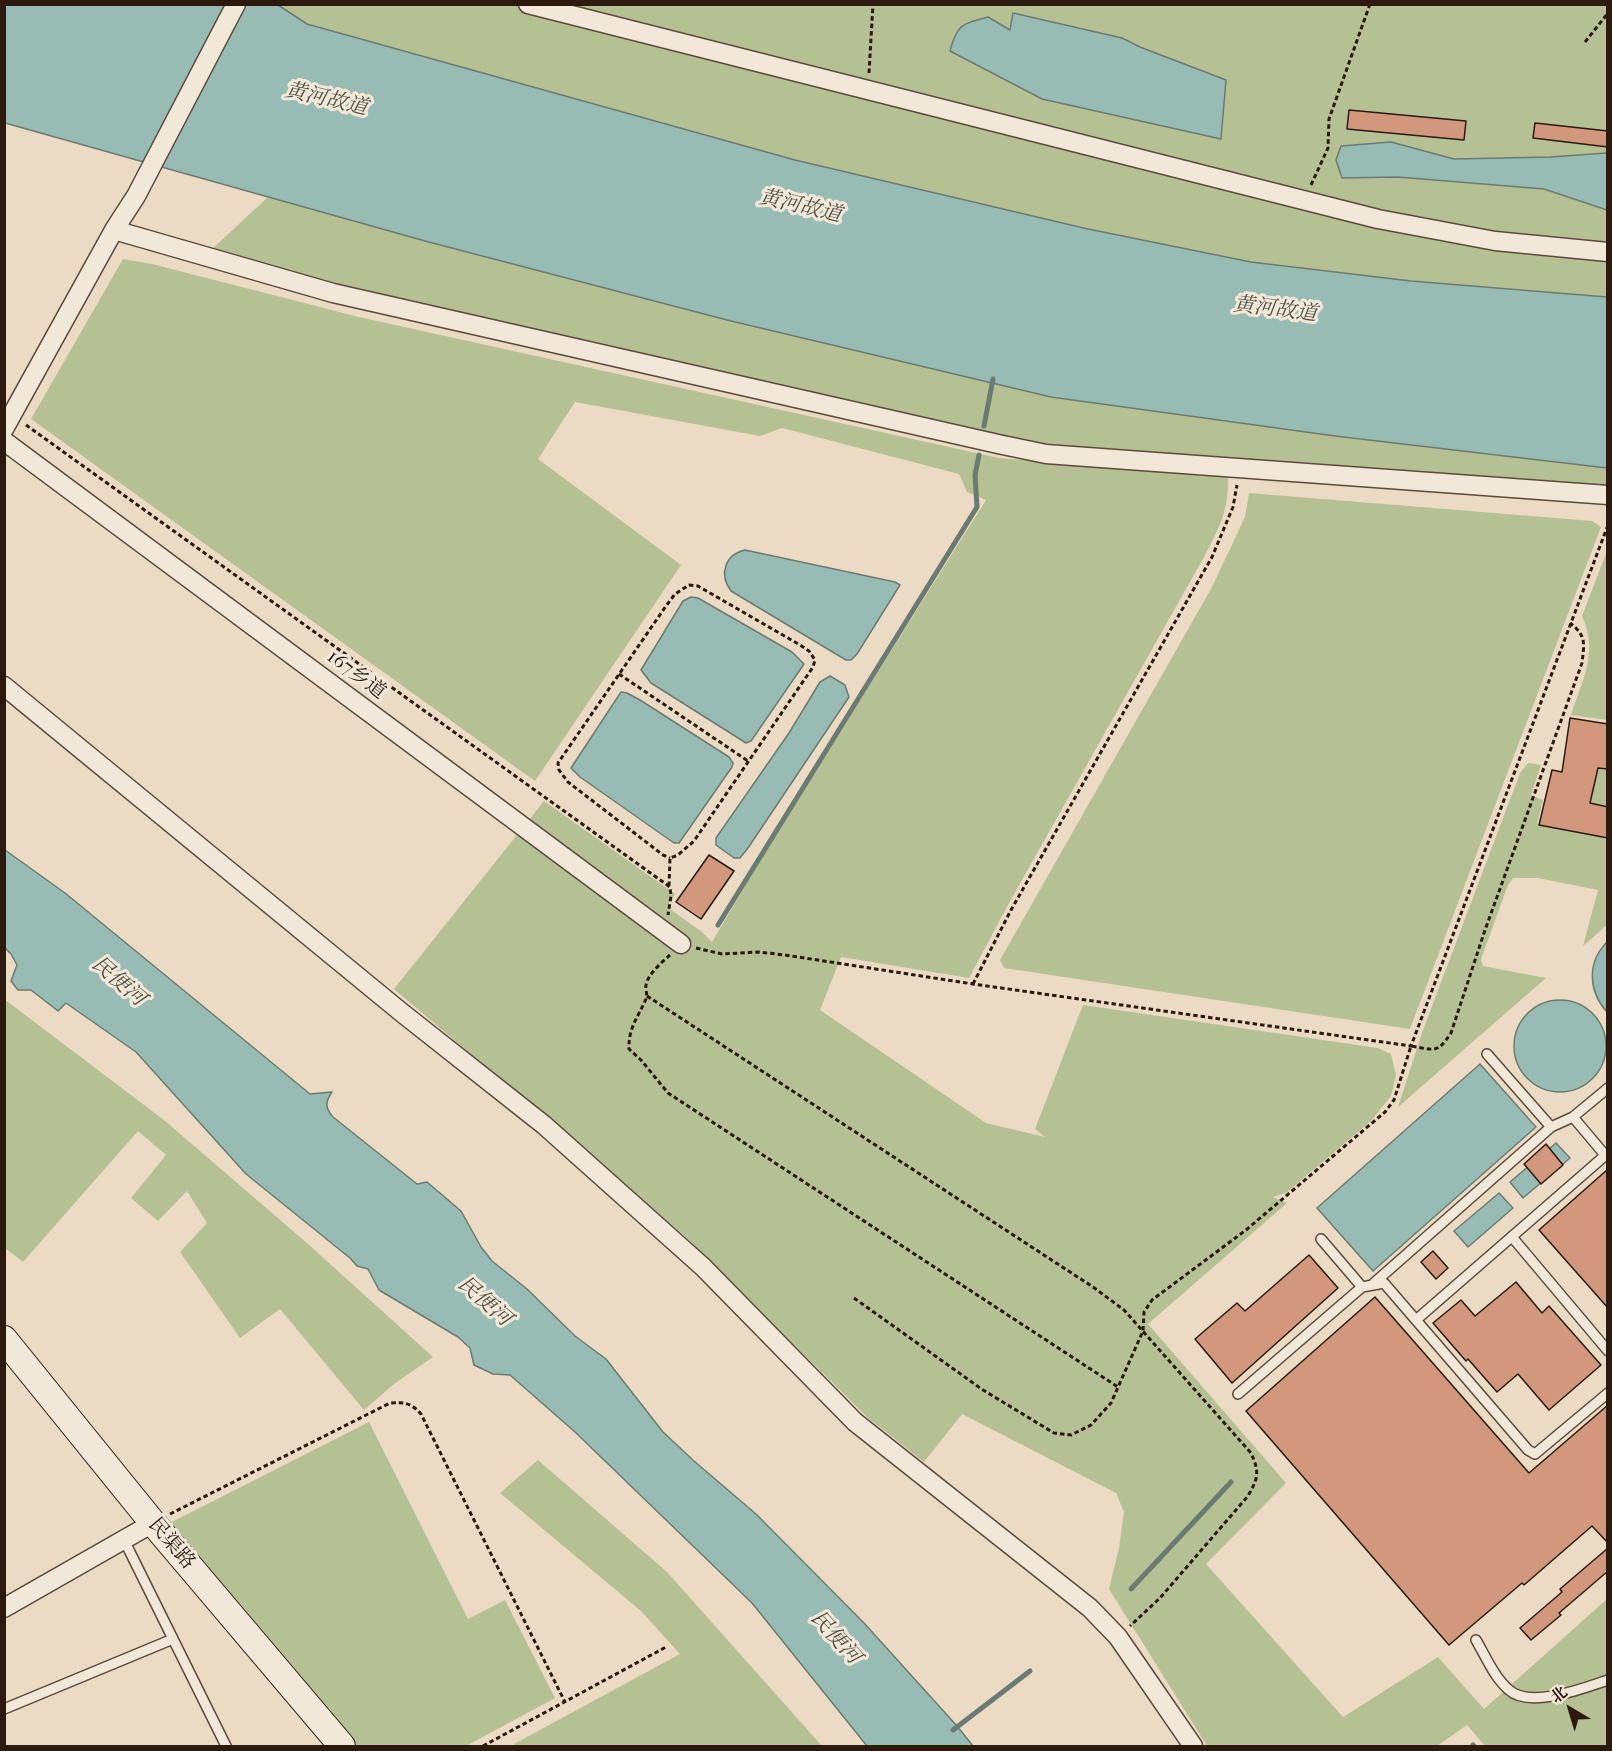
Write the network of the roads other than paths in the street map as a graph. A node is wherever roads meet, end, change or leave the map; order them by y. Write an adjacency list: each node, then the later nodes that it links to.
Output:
1 (236, 4): 3 (street)
2 (528, 4): 4 (street)
3 (114, 230): 5 (street); 7 (street)
4 (1608, 252)
5 (8, 422)
6 (4, 441): 9 (street, 167乡道)
7 (1608, 495)
8 (4, 686): 32 (street)
9 (681, 944)
10 (1487, 1054): 13 (lane)
11 (1608, 1088): 12 (lane)
12 (1573, 1117): 13 (lane); 14 (lane)
13 (1551, 1127): 17 (lane)
14 (1606, 1154): 15 (lane)
15 (1512, 1237): 18 (lane); 20 (lane)
16 (1321, 1239): 17 (lane)
17 (1367, 1286): 18 (lane); 22 (lane)
18 (1416, 1320): 21 (lane)
19 (4, 1339): 23 (street, 民渠路)
20 (1608, 1351)
21 (1608, 1393)
22 (1238, 1394)
23 (153, 1523): 24 (street); 31 (street, 民渠路)
24 (124, 1540): 25 (street); 26 (lane)
25 (4, 1608)
26 (173, 1639): 29 (lane); 30 (lane)
27 (1476, 1640): 28 (lane)
28 (1608, 1680)
29 (4, 1709)
30 (226, 1746)
31 (342, 1746)
32 (1193, 1746)

